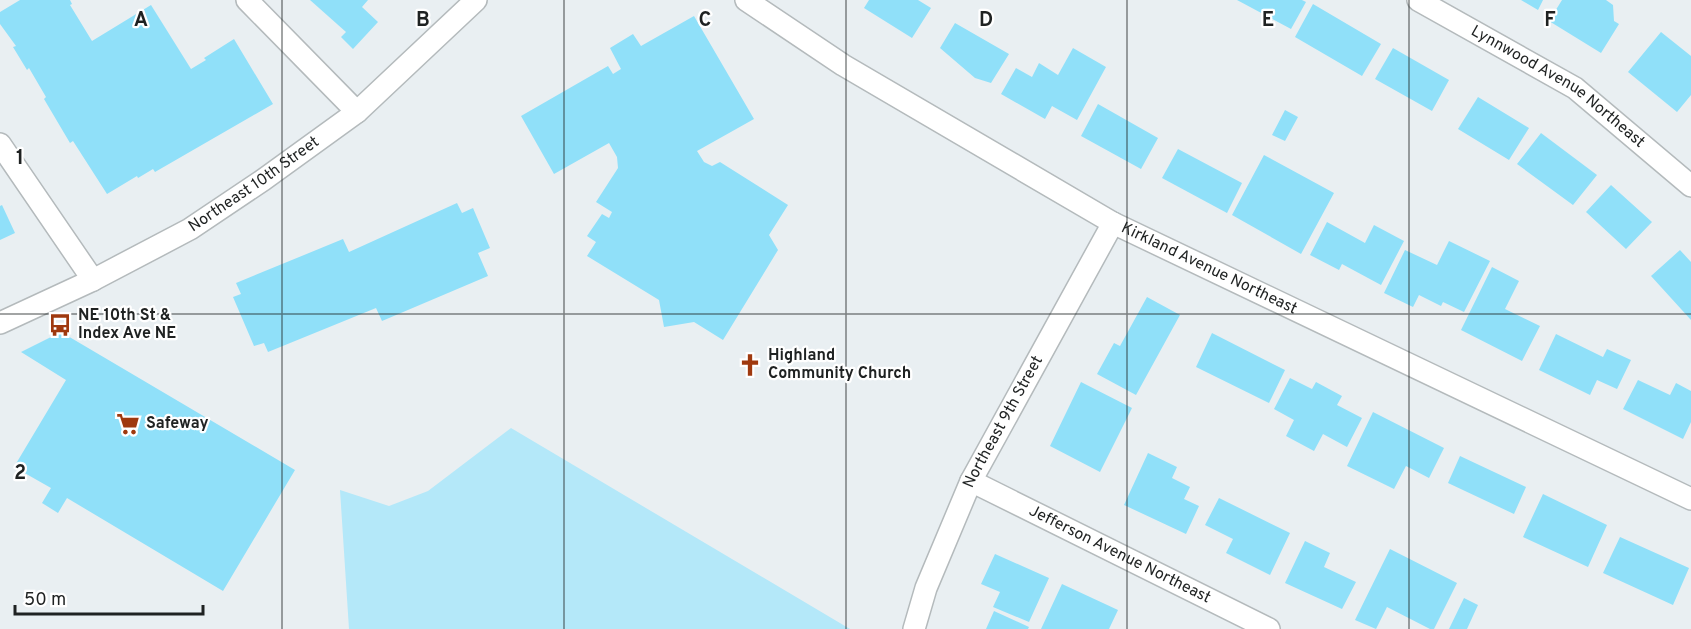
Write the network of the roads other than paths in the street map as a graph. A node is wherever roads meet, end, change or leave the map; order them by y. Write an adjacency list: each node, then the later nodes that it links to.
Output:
1 (247, 0): 5 (street)
2 (476, 0): 5 (street, Northeast 10th Street)
3 (746, 0): 8 (street, Kirkland Avenue Northeast)
4 (1418, 0): 7 (street, Lynnwood Avenue Northeast)
5 (357, 112): 9 (street, Northeast 10th Street)
6 (0, 144): 9 (street)
7 (1691, 186)
8 (1113, 223): 11 (street, Northeast 9th Street); 12 (street, Kirkland Avenue Northeast)
9 (93, 280): 10 (street, Northeast 10th Street)
10 (0, 323)
11 (971, 481): 13 (street, Northeast 9th Street); 14 (street, Jefferson Avenue Northeast)
12 (1691, 499)
13 (914, 629)
14 (1269, 629)

